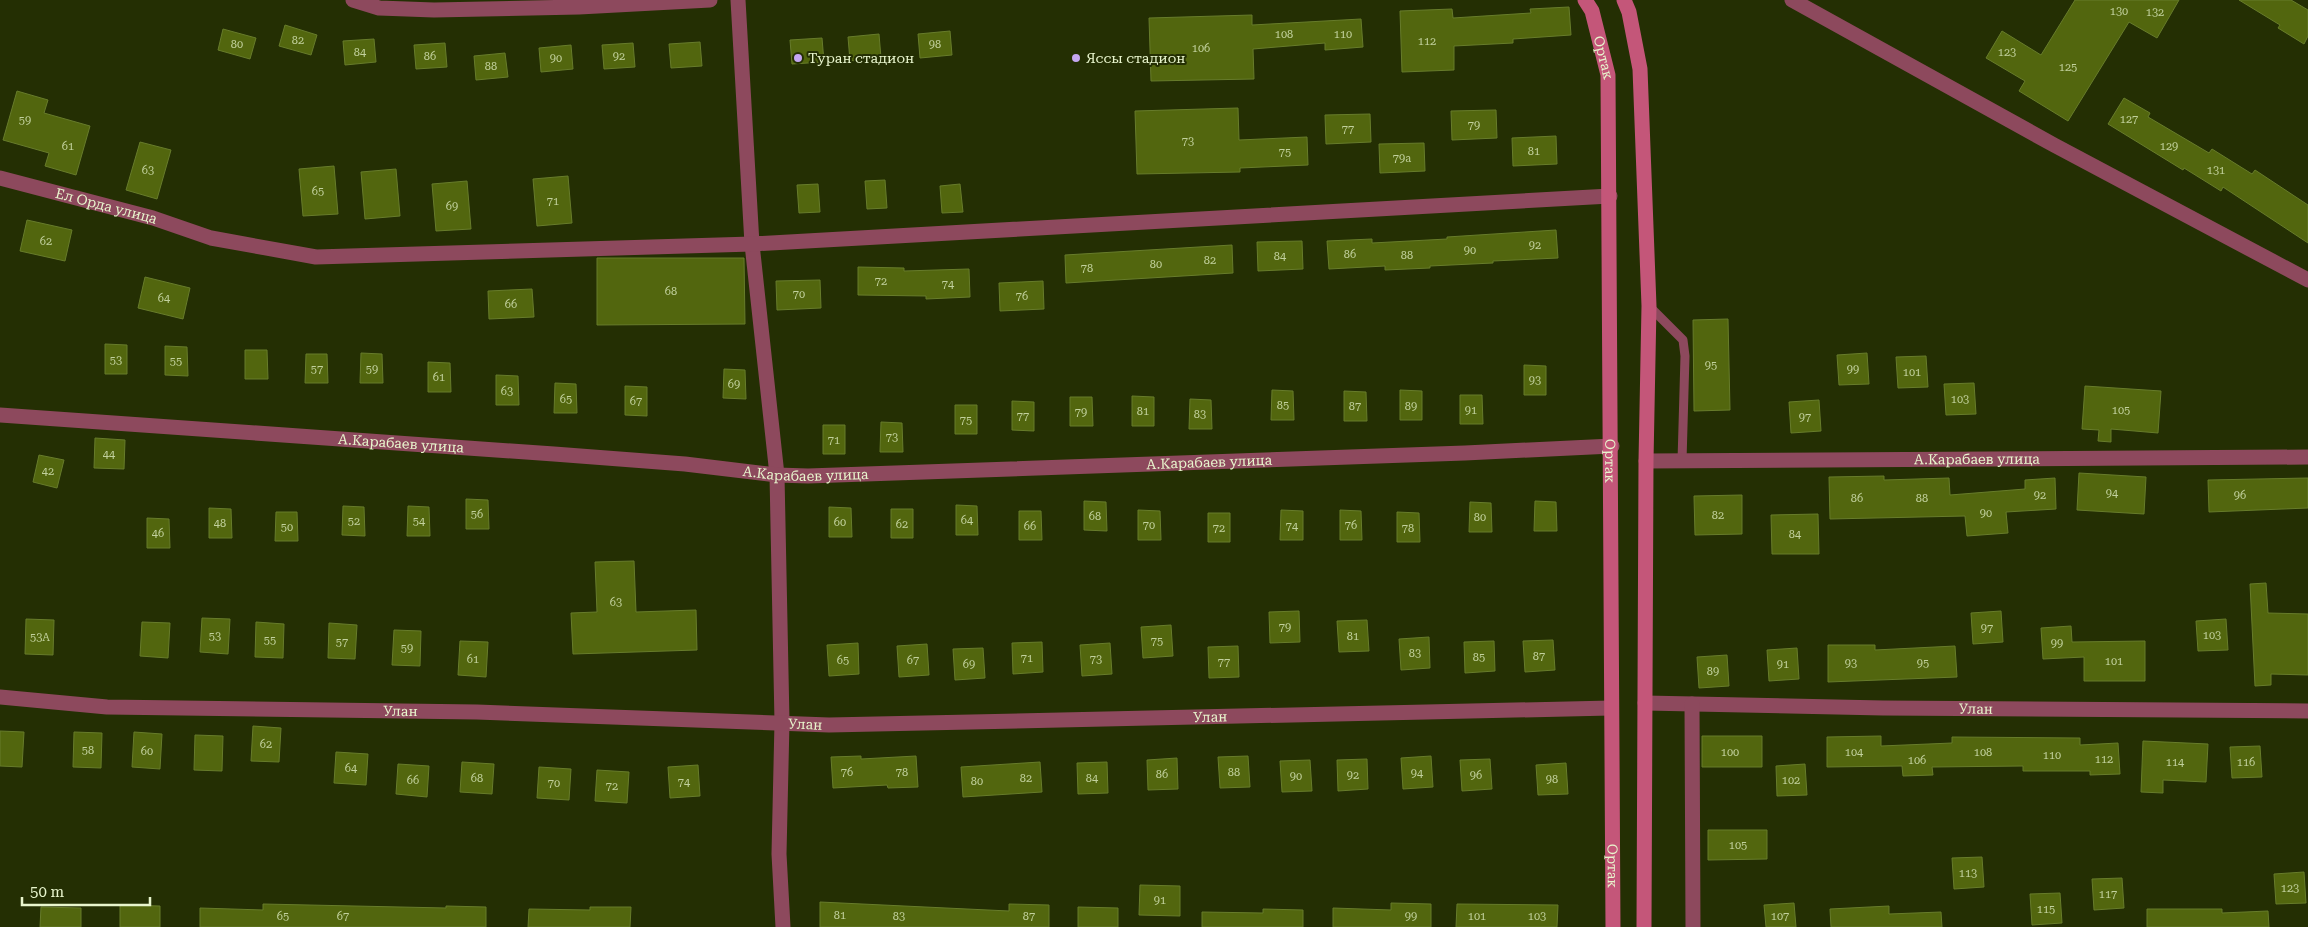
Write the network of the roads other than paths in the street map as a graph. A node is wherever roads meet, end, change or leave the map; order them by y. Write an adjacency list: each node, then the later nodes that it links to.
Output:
1 (353, 0): 2 (street)
2 (710, 0)
3 (738, 0): 9 (street)
4 (1585, 0): 8 (street, Ортак)
5 (1624, 0): 11 (street)
6 (1792, 0): 10 (street)
7 (0, 178): 9 (street, Ел Орда улица)
8 (1610, 196): 9 (street, Ел Орда улица); 13 (street, Ортак)
9 (752, 244): 17 (street)
10 (2308, 280)
11 (1649, 306): 15 (street); 16 (lane)
12 (0, 415): 17 (street, А.Карабаев улица)
13 (1612, 446): 17 (street, А.Карабаев улица); 21 (street, Ортак)
14 (2308, 457): 16 (street, А.Карабаев улица)
15 (1646, 461): 16 (street, А.Карабаев улица); 19 (street)
16 (1682, 461)
17 (777, 475): 23 (street)
18 (0, 697): 23 (street, Улан)
19 (1645, 703): 20 (street, Улан); 26 (street)
20 (1692, 704): 22 (street, Улан); 27 (street)
21 (1611, 708): 23 (street, Улан); 25 (street, Ортак)
22 (2308, 712)
23 (782, 722): 24 (street)
24 (783, 927)
25 (1613, 927)
26 (1644, 927)
27 (1693, 927)

